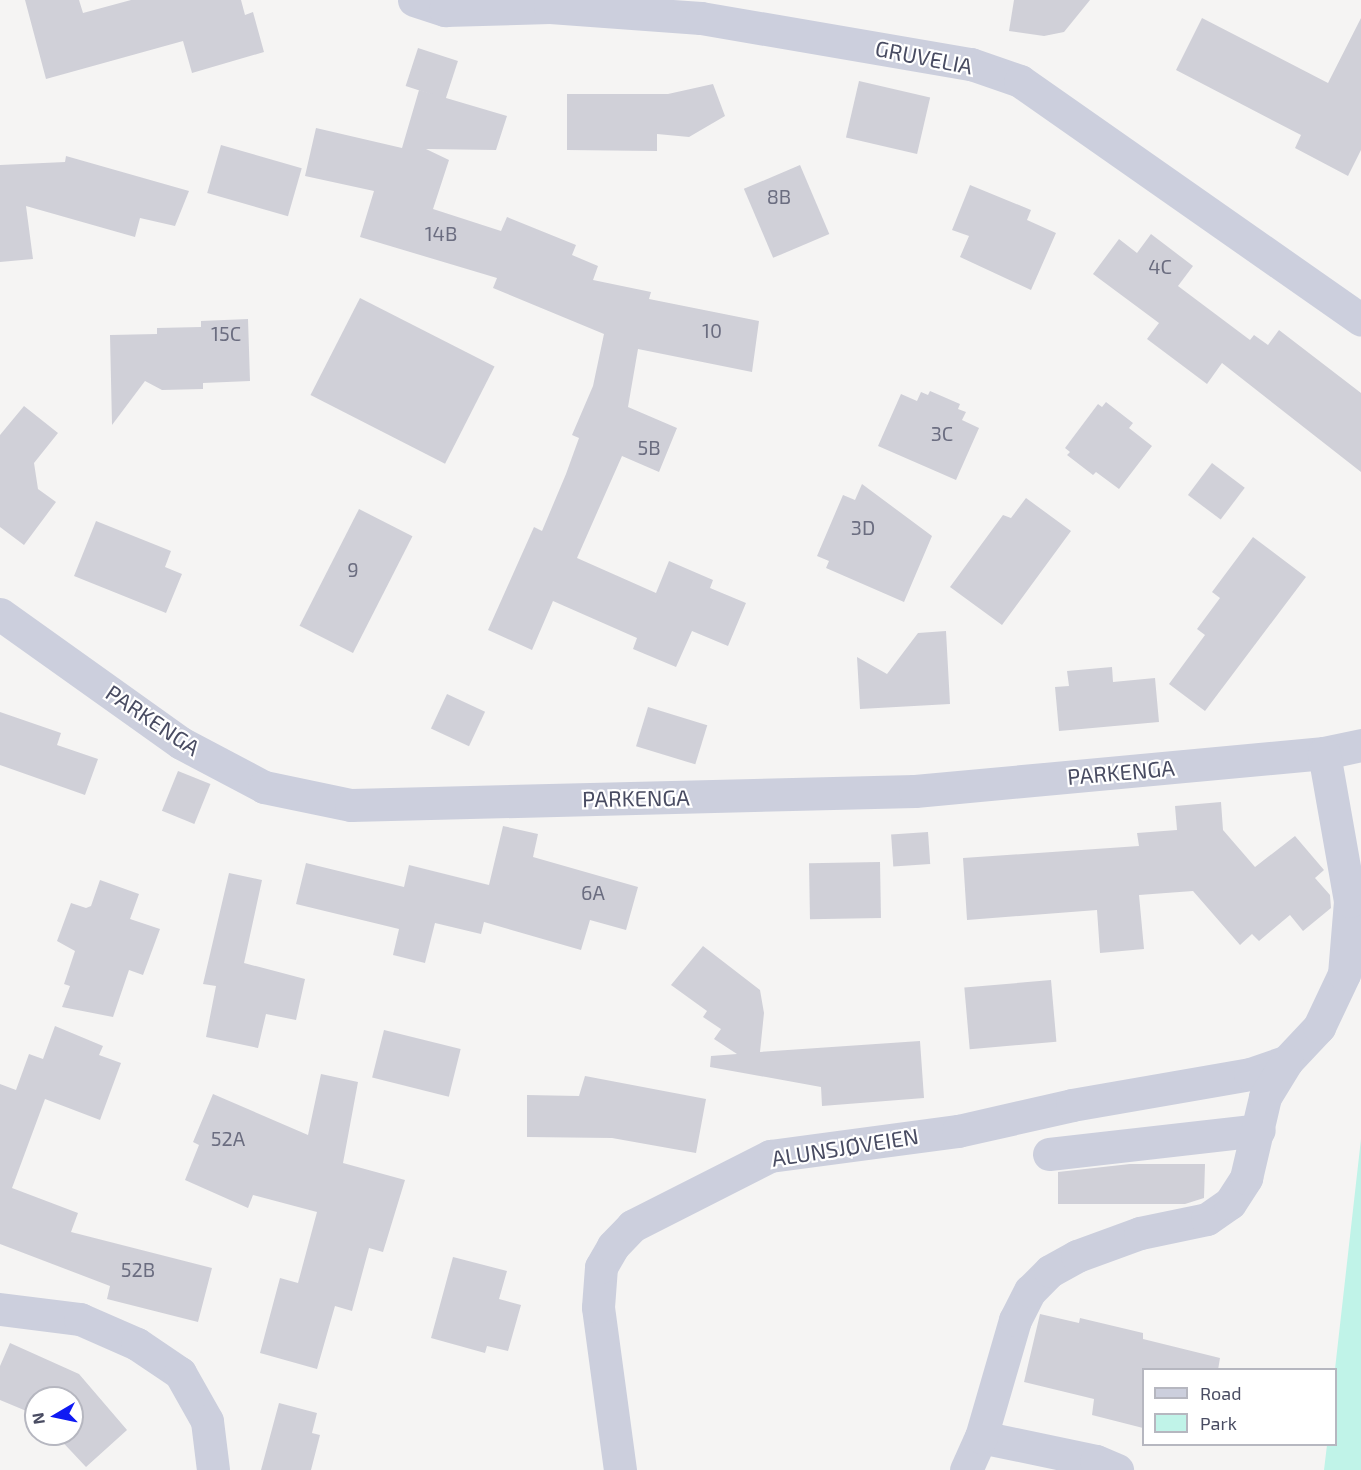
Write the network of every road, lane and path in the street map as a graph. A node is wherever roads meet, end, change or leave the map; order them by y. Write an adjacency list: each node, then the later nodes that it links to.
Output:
1 (414, 0): 2 (street, GRUVELIA)
2 (1361, 320)
3 (0, 614): 5 (street, PARKENGA)
4 (1361, 746): 5 (street)
5 (1324, 753): 6 (street, ALUNSJØVEIEN)
6 (1287, 1062): 7 (street, ALUNSJØVEIEN); 12 (street, ALUNSJØVEIEN)
7 (1259, 1130): 8 (street); 10 (street, ALUNSJØVEIEN)
8 (1049, 1154)
9 (0, 1309): 11 (street)
10 (981, 1437): 13 (street, ALUNSJØVEIEN); 14 (street)
11 (213, 1470)
12 (620, 1470)
13 (966, 1470)
14 (1117, 1470)

